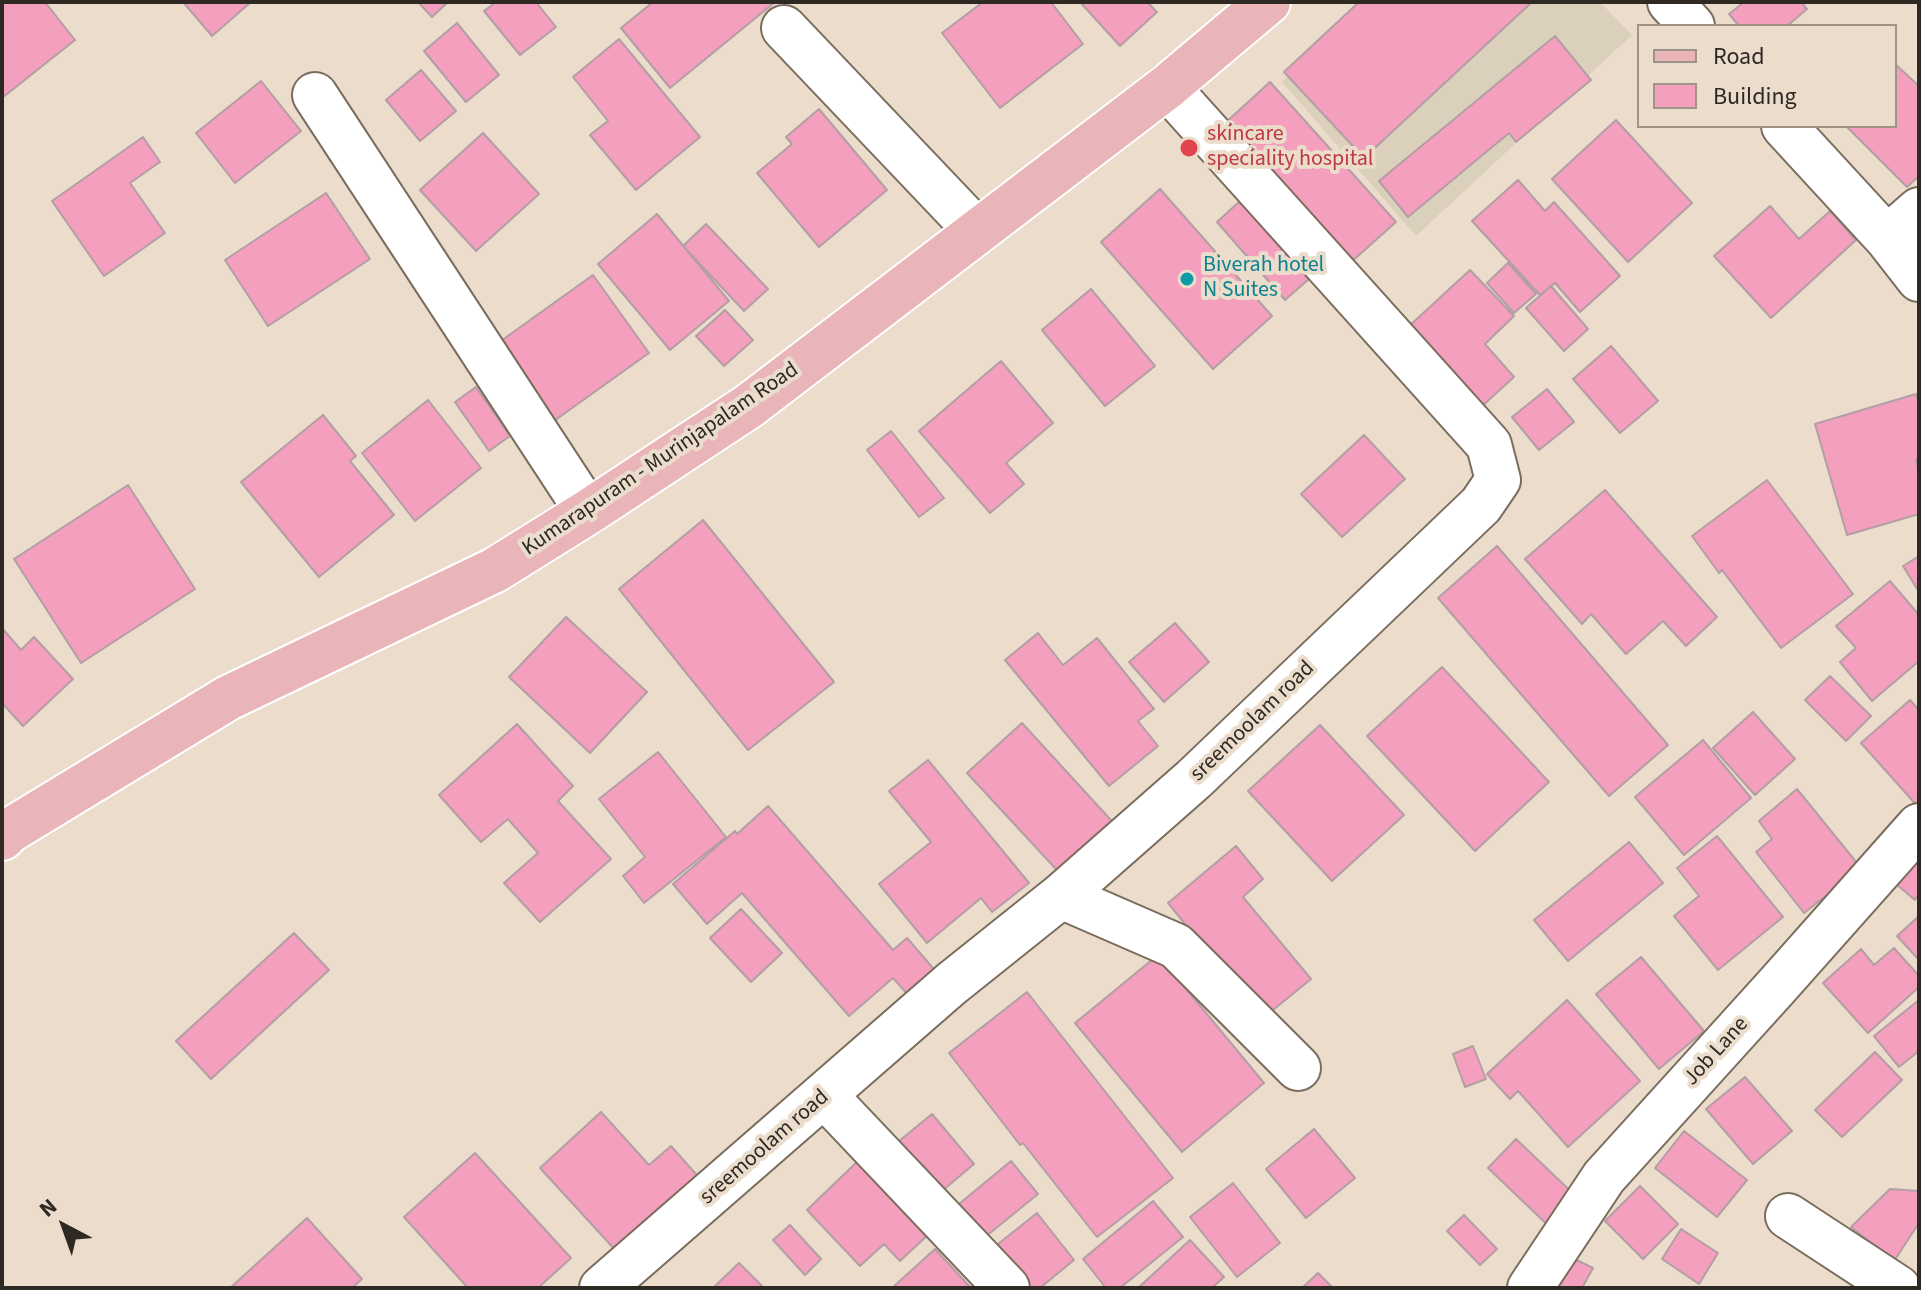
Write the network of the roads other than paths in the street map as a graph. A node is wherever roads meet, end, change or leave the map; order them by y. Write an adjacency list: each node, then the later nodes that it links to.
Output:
1 (1268, 2): 5 (main road, Kumarapuram - Murinjapalam Road)
2 (1670, 2): 3 (street)
3 (1690, 24)
4 (784, 28): 9 (street)
5 (1167, 87): 9 (main road, Kumarapuram - Murinjapalam Road); 14 (street, sreemoolam road)
6 (315, 95): 11 (street)
7 (1786, 128): 8 (street)
8 (1903, 224): 10 (street)
9 (977, 231): 11 (main road, Kumarapuram - Murinjapalam Road)
10 (1919, 279)
11 (588, 512): 13 (main road, Kumarapuram - Murinjapalam Road)
12 (1919, 826): 20 (street, Job Lane)
13 (2, 838)
14 (1061, 896): 15 (street); 16 (street, sreemoolam road)
15 (1298, 1068)
16 (825, 1096): 18 (street, sreemoolam road); 19 (street)
17 (1788, 1216): 21 (street)
18 (602, 1288)
19 (1007, 1288)
20 (1530, 1288)
21 (1898, 1288)

